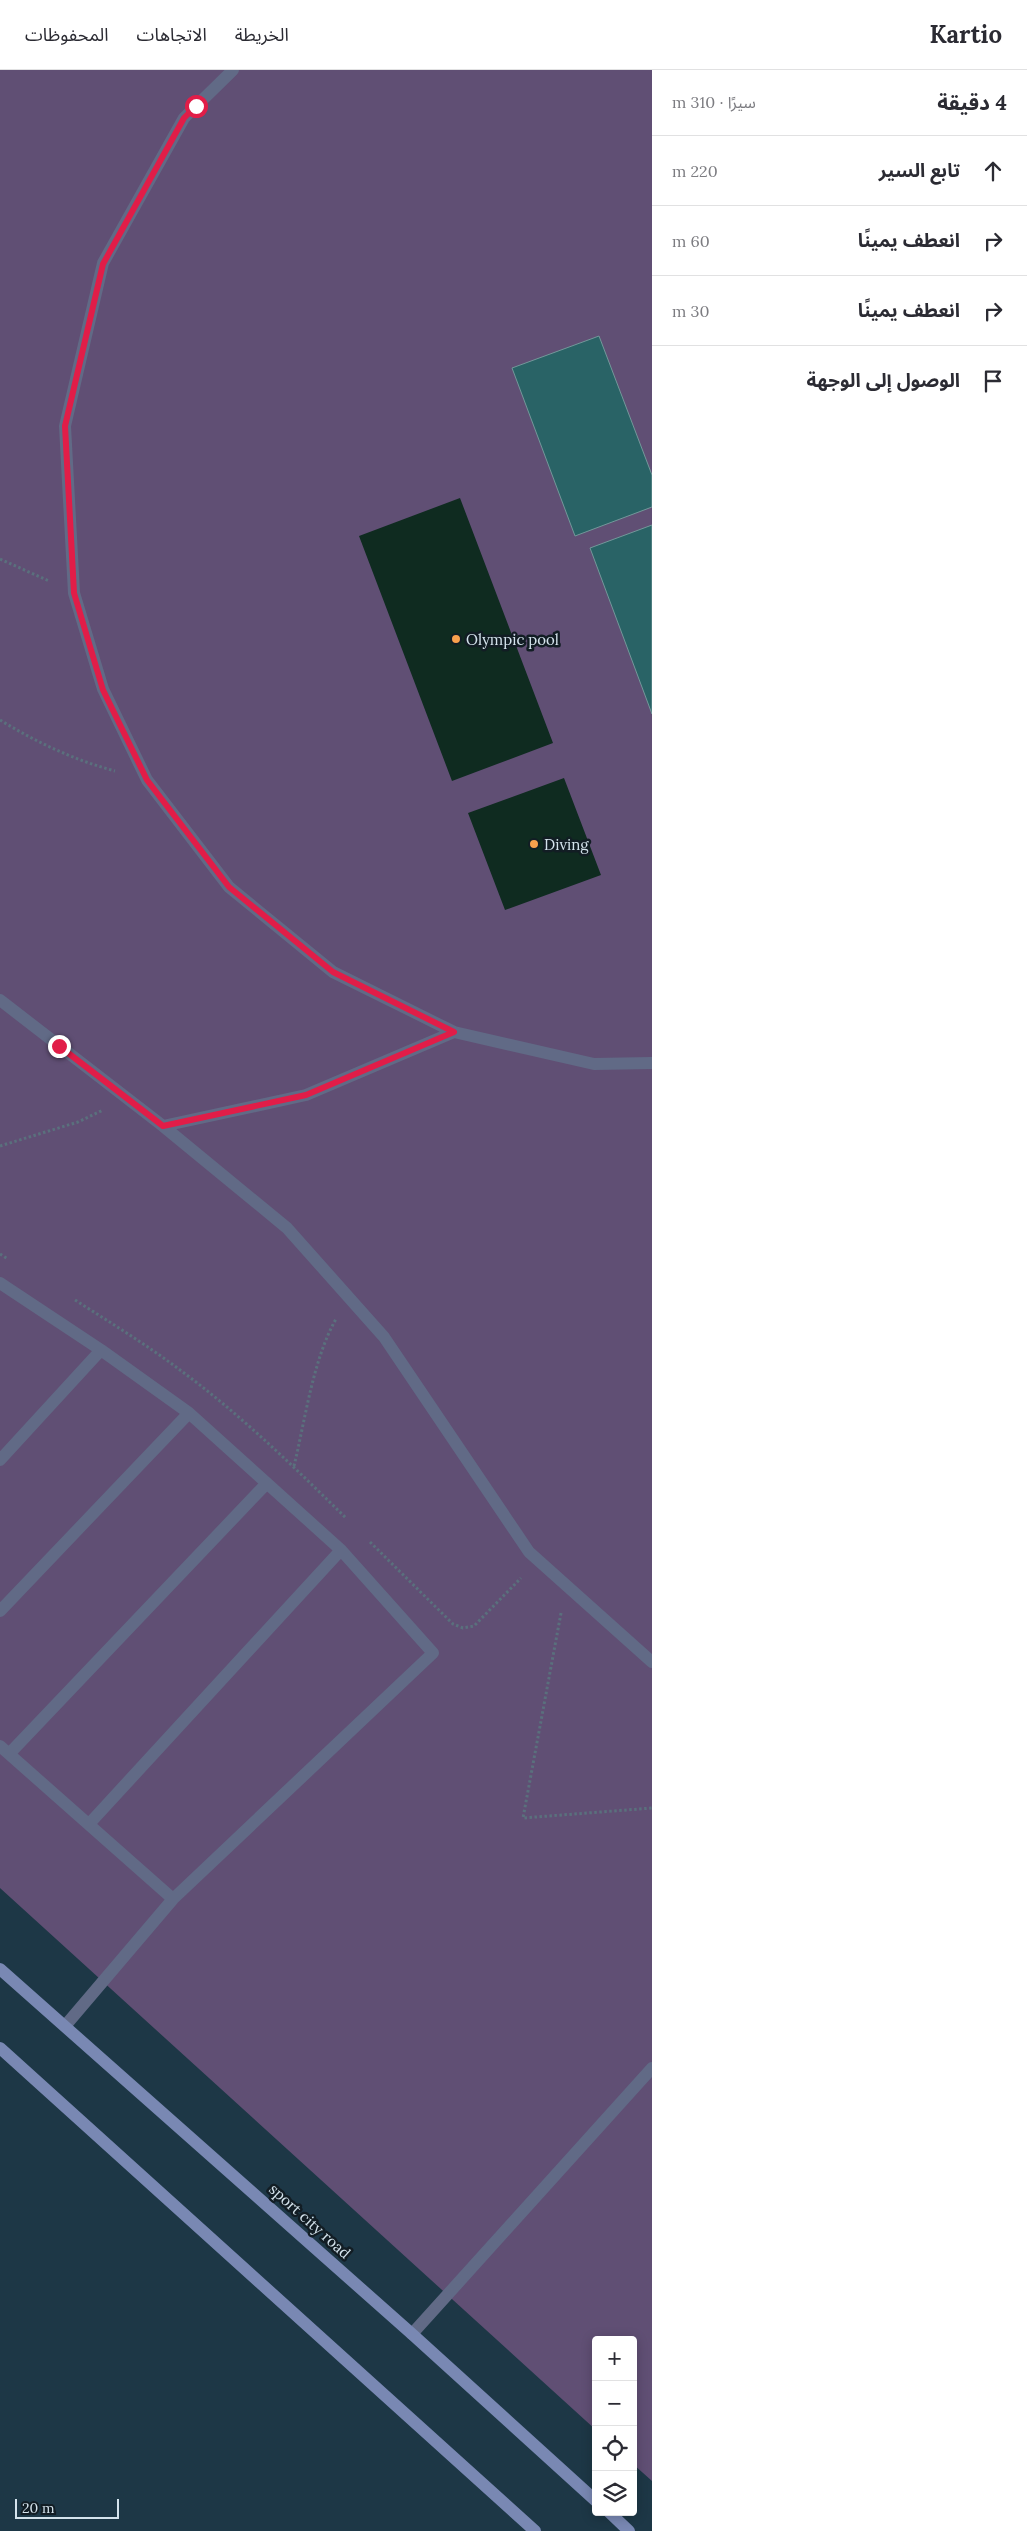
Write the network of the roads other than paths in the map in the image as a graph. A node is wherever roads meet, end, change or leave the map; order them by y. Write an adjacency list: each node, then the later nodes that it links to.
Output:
1 (233, 70): 3 (lane)
2 (0, 1000): 5 (lane)
3 (454, 1032): 4 (lane); 5 (lane)
4 (652, 1063)
5 (163, 1126): 13 (lane)
6 (3, 1290): 7 (lane)
7 (101, 1350): 8 (lane); 9 (lane)
8 (189, 1413): 10 (lane); 12 (lane)
9 (0, 1460)
10 (267, 1483): 11 (lane); 14 (lane)
11 (341, 1550): 15 (lane); 16 (lane)
12 (0, 1612)
13 (652, 1662)
14 (5, 1750): 15 (lane)
15 (89, 1824): 16 (lane)
16 (173, 1899): 18 (lane)
17 (0, 1969): 18 (main road, sport city road)
18 (65, 2026): 21 (main road, sport city road)
19 (0, 2048): 24 (main road)
20 (652, 2068): 21 (lane)
21 (412, 2334): 22 (main road, sport city road)
22 (592, 2497)
23 (613, 2516): 25 (main road)
24 (535, 2531)
25 (629, 2531)

